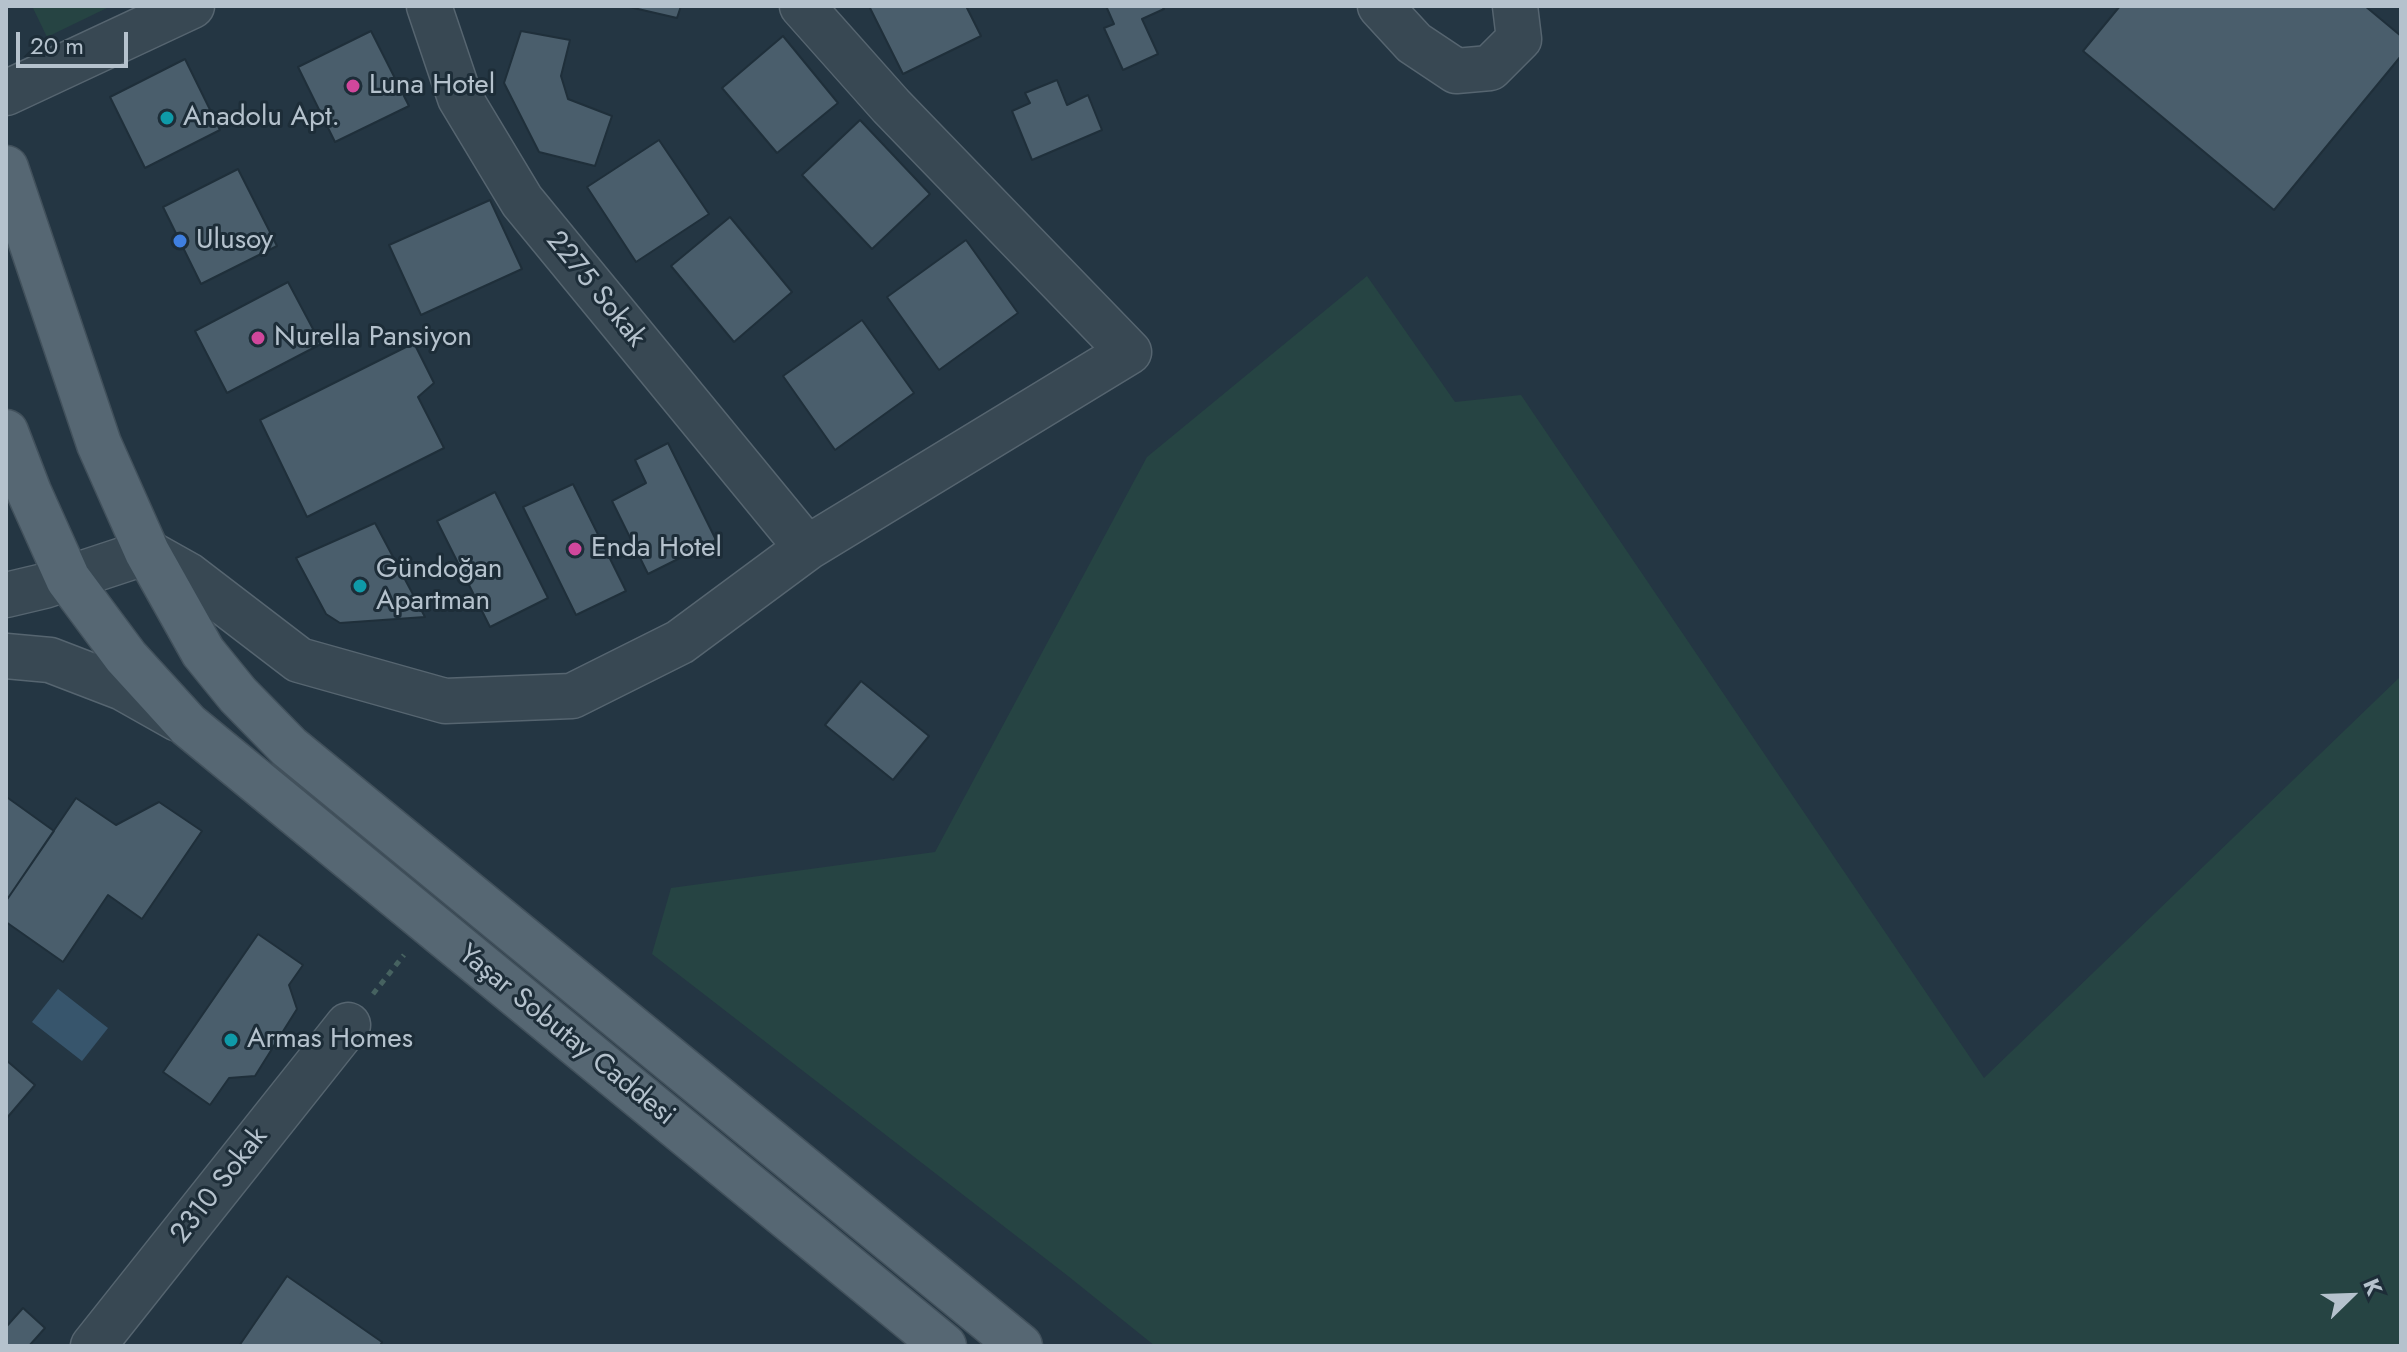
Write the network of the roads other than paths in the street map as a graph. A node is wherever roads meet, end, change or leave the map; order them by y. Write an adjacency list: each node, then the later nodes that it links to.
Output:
1 (192, 6): 6 (street)
2 (429, 6): 9 (street, 2275 Sokak)
3 (802, 6): 9 (street)
4 (1380, 6): 5 (street)
5 (1515, 6)
6 (6, 93)
7 (6, 168): 10 (main road)
8 (6, 432): 11 (main road, Yaşar Sobutay Caddesi)
9 (807, 548): 10 (street)
10 (147, 552): 11 (street); 18 (main road)
11 (68, 579): 12 (street); 14 (main road, Yaşar Sobutay Caddesi)
12 (6, 595)
13 (6, 656): 14 (street)
14 (188, 725): 17 (main road, Yaşar Sobutay Caddesi)
15 (348, 1025): 16 (street, 2310 Sokak)
16 (93, 1346)
17 (944, 1346)
18 (1020, 1346)

